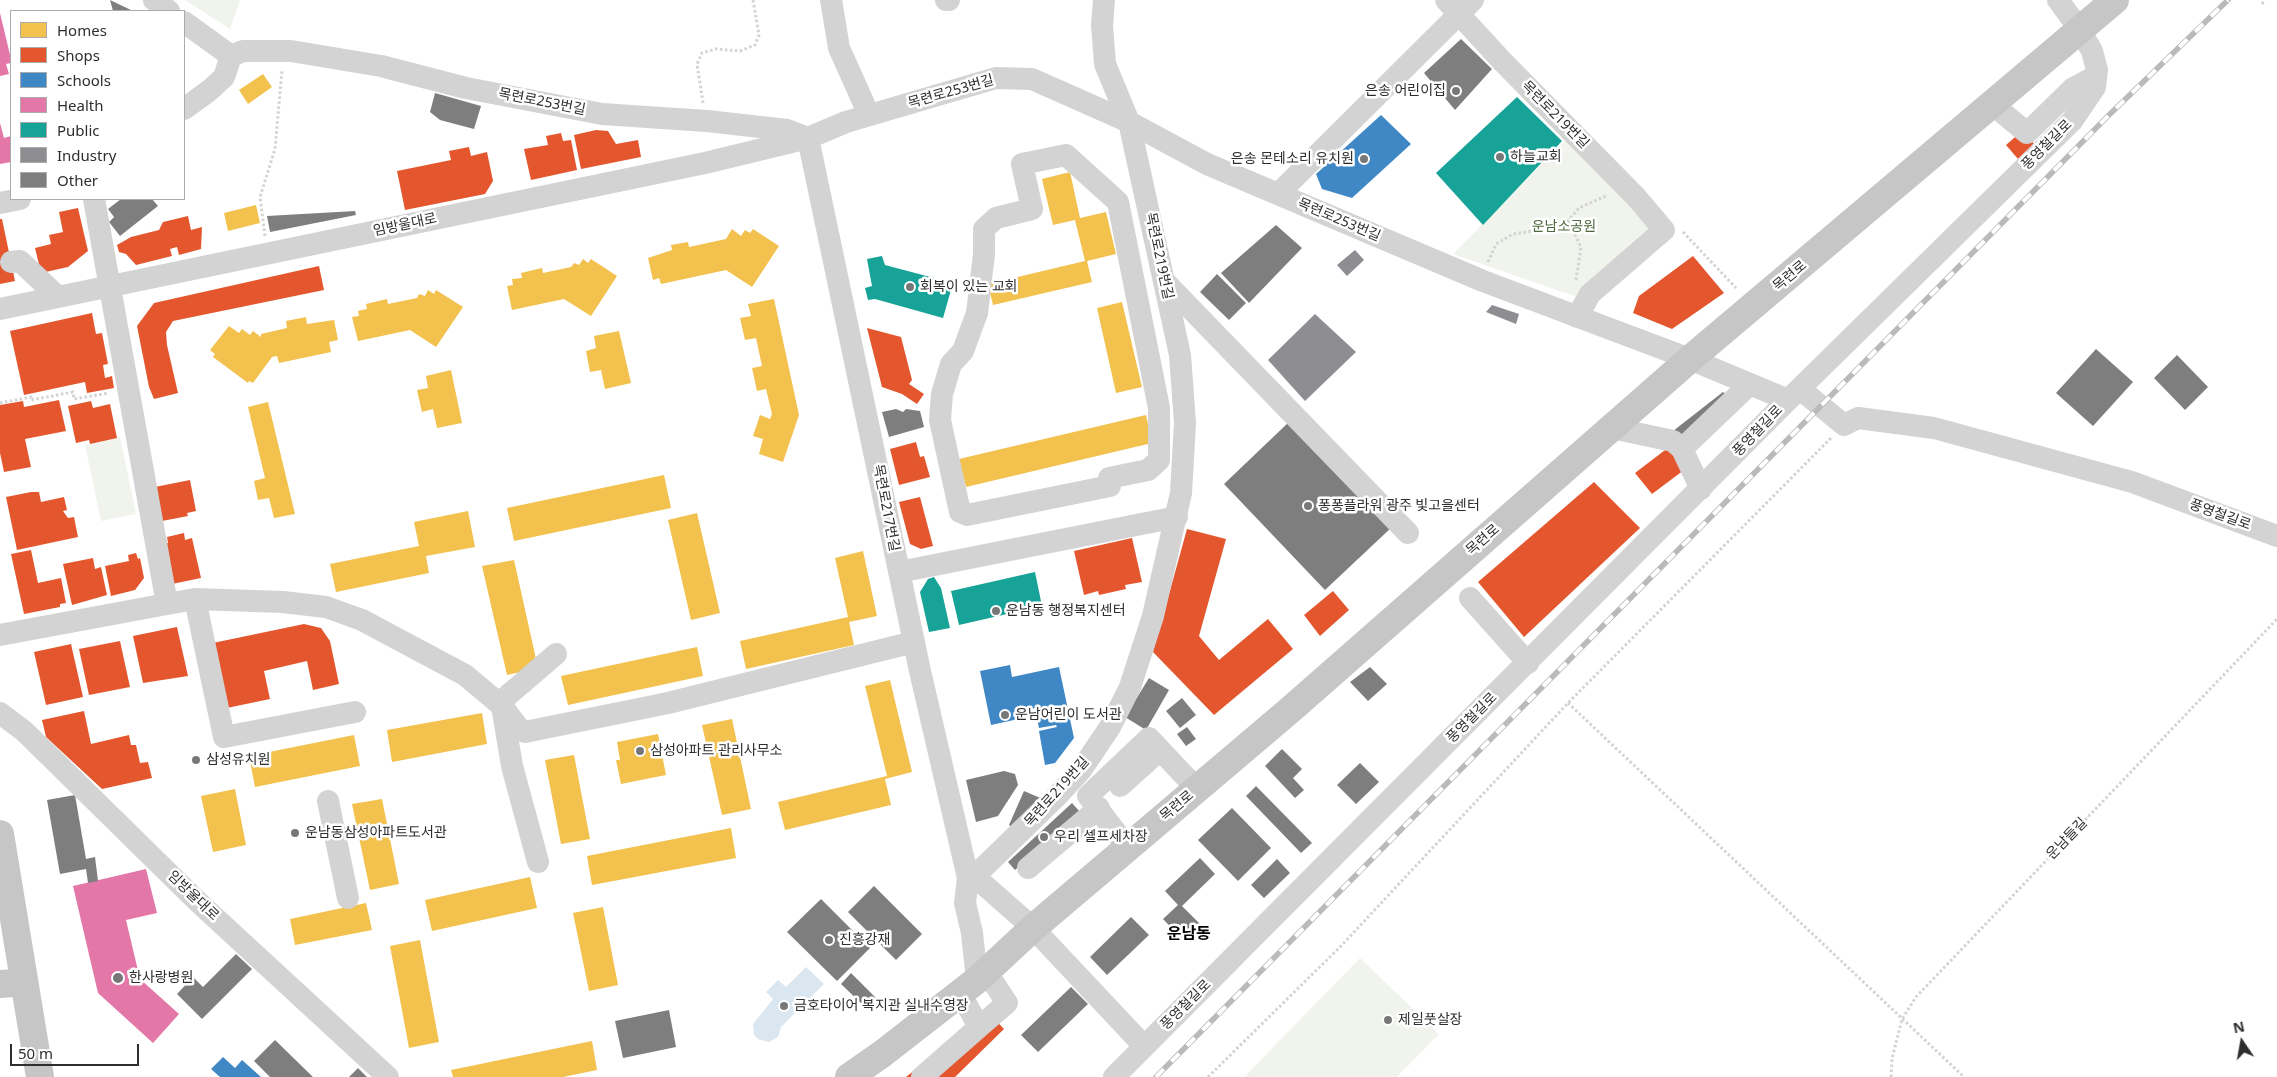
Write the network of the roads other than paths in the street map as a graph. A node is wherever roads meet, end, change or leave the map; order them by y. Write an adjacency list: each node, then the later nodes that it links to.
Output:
1 (154, 0): 7 (street)
2 (831, 0): 14 (street)
3 (1104, 0): 15 (street, 목련로219번길)
4 (2058, 0): 9 (street, 풍영철길로)
5 (2115, 0): 9 (main road, 목련로)
6 (1459, 4): 17 (street); 26 (street, 목련로219번길)
7 (168, 10)
8 (185, 23): 10 (street)
9 (2080, 30): 11 (street, 풍영철길로); 12 (main road, 목련로)
10 (230, 56): 13 (street); 16 (street, 목련로253번길)
11 (2096, 76): 12 (street); 31 (street, 풍영철길로)
12 (1992, 104): 28 (main road, 목련로)
13 (185, 108)
14 (869, 115): 15 (street, 목련로253번길); 16 (street, 목련로253번길)
15 (1129, 122): 17 (street, 목련로253번길); 22 (street, 목련로219번길)
16 (808, 138): 23 (street, 임방울대로); 38 (street, 목련로217번길)
17 (1278, 194): 26 (street, 목련로253번길)
18 (13, 200): 20 (street)
19 (94, 200): 23 (street)
20 (0, 202)
21 (11, 262): 24 (street)
22 (1165, 282): 27 (street, 목련로219번길); 36 (street)
23 (109, 287): 24 (street, 임방울대로); 41 (street)
24 (58, 297): 25 (street, 임방울대로)
25 (0, 309)
26 (1577, 317): 28 (street, 목련로253번길)
27 (1180, 355): 29 (street); 35 (street, 목련로219번길)
28 (1690, 359): 30 (street, 목련로253번길); 32 (main road, 목련로)
29 (1151, 361): 29 (street)
30 (1745, 382): 31 (street, 목련로253번길); 33 (street)
31 (1794, 395): 34 (street, 풍영철길로); 37 (street, 풍영철길로)
32 (1612, 428): 33 (street); 50 (main road, 목련로)
33 (1678, 445): 34 (street)
34 (1702, 489): 45 (street, 풍영철길로)
35 (1177, 518): 38 (street); 49 (street, 목련로219번길)
36 (1408, 533)
37 (2277, 536)
38 (899, 572): 43 (street, 목련로217번길)
39 (1470, 598): 45 (street)
40 (195, 599): 41 (street); 46 (street); 47 (street)
41 (167, 604): 42 (street)
42 (0, 635)
43 (914, 642): 46 (street); 57 (street, 목련로217번길)
44 (556, 654): 46 (street)
45 (1528, 663): 63 (street, 풍영철길로)
46 (502, 706): 55 (street)
47 (355, 712)
48 (0, 713): 66 (street, 임방울대로)
49 (1071, 781): 52 (street); 57 (street, 목련로219번길)
50 (1198, 788): 52 (street); 54 (main road, 목련로)
51 (328, 801): 58 (street)
52 (1095, 803): 54 (street); 56 (street)
53 (0, 834): 61 (main road)
54 (1128, 848): 59 (main road, 목련로)
55 (538, 862)
56 (1028, 868)
57 (968, 878): 59 (street); 60 (street, 목련로217번길)
58 (348, 898)
59 (1033, 928): 60 (main road, 목련로); 63 (street)
60 (974, 981): 62 (street); 62 (street); 67 (main road, 목련로)
61 (12, 983): 64 (main road); 65 (main road)
62 (979, 1027): 68 (street)
63 (1144, 1046): 69 (street, 풍영철길로)
64 (40, 1077)
65 (55, 1077)
66 (388, 1077)
67 (849, 1077)
68 (922, 1077)
69 (1114, 1077)

